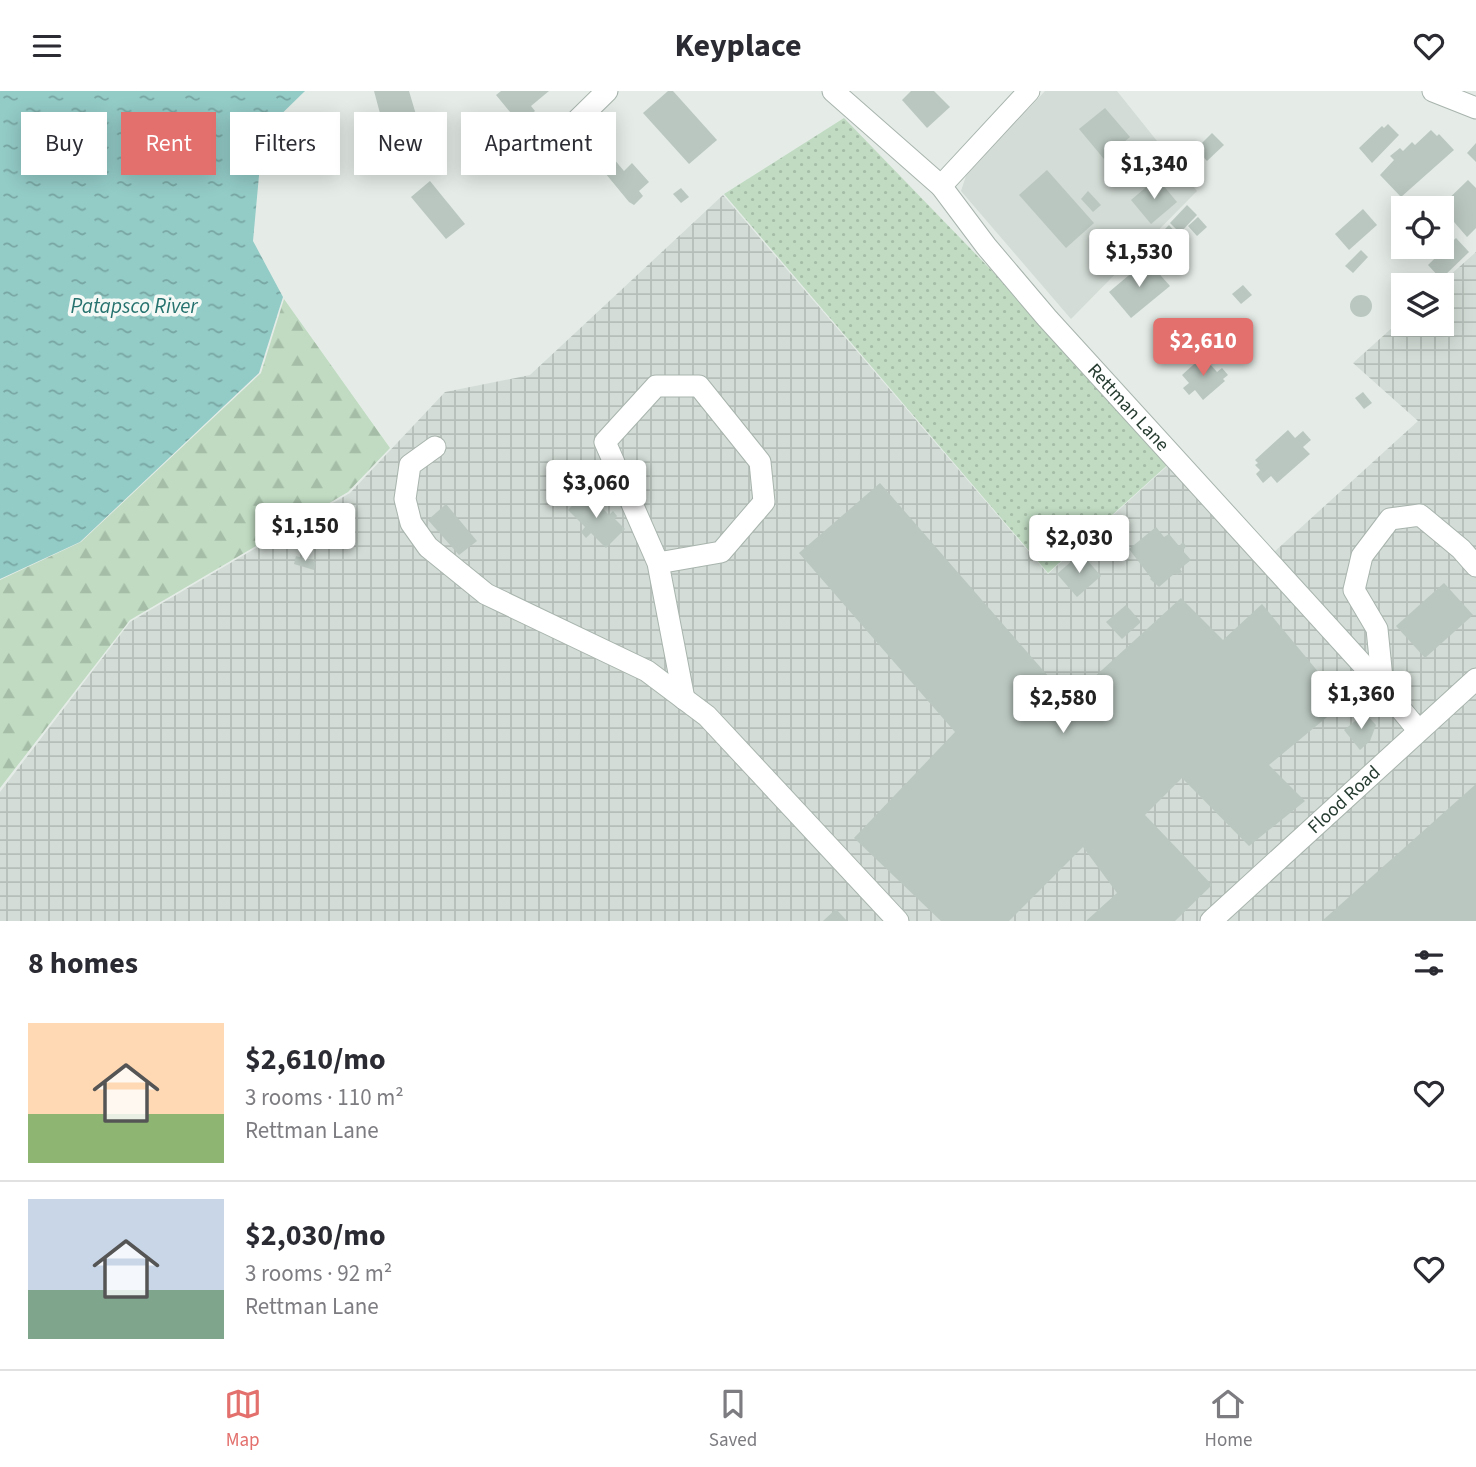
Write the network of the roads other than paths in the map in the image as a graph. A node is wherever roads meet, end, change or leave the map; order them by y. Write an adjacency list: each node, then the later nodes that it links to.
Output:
1 (607, 91): 6 (street)
2 (833, 91): 7 (street, Rettman Lane)
3 (1029, 91): 7 (street)
4 (1433, 91): 5 (street)
5 (1476, 108)
6 (586, 112)
7 (941, 186): 12 (street, Rettman Lane)
8 (435, 447): 13 (street)
9 (658, 563): 9 (street); 13 (street)
10 (1476, 566): 12 (street)
11 (1476, 679): 14 (street, Flood Road)
12 (1383, 688): 14 (street, Rettman Lane)
13 (684, 699): 15 (street)
14 (1418, 730): 16 (street, Flood Road)
15 (898, 921)
16 (1211, 921)

